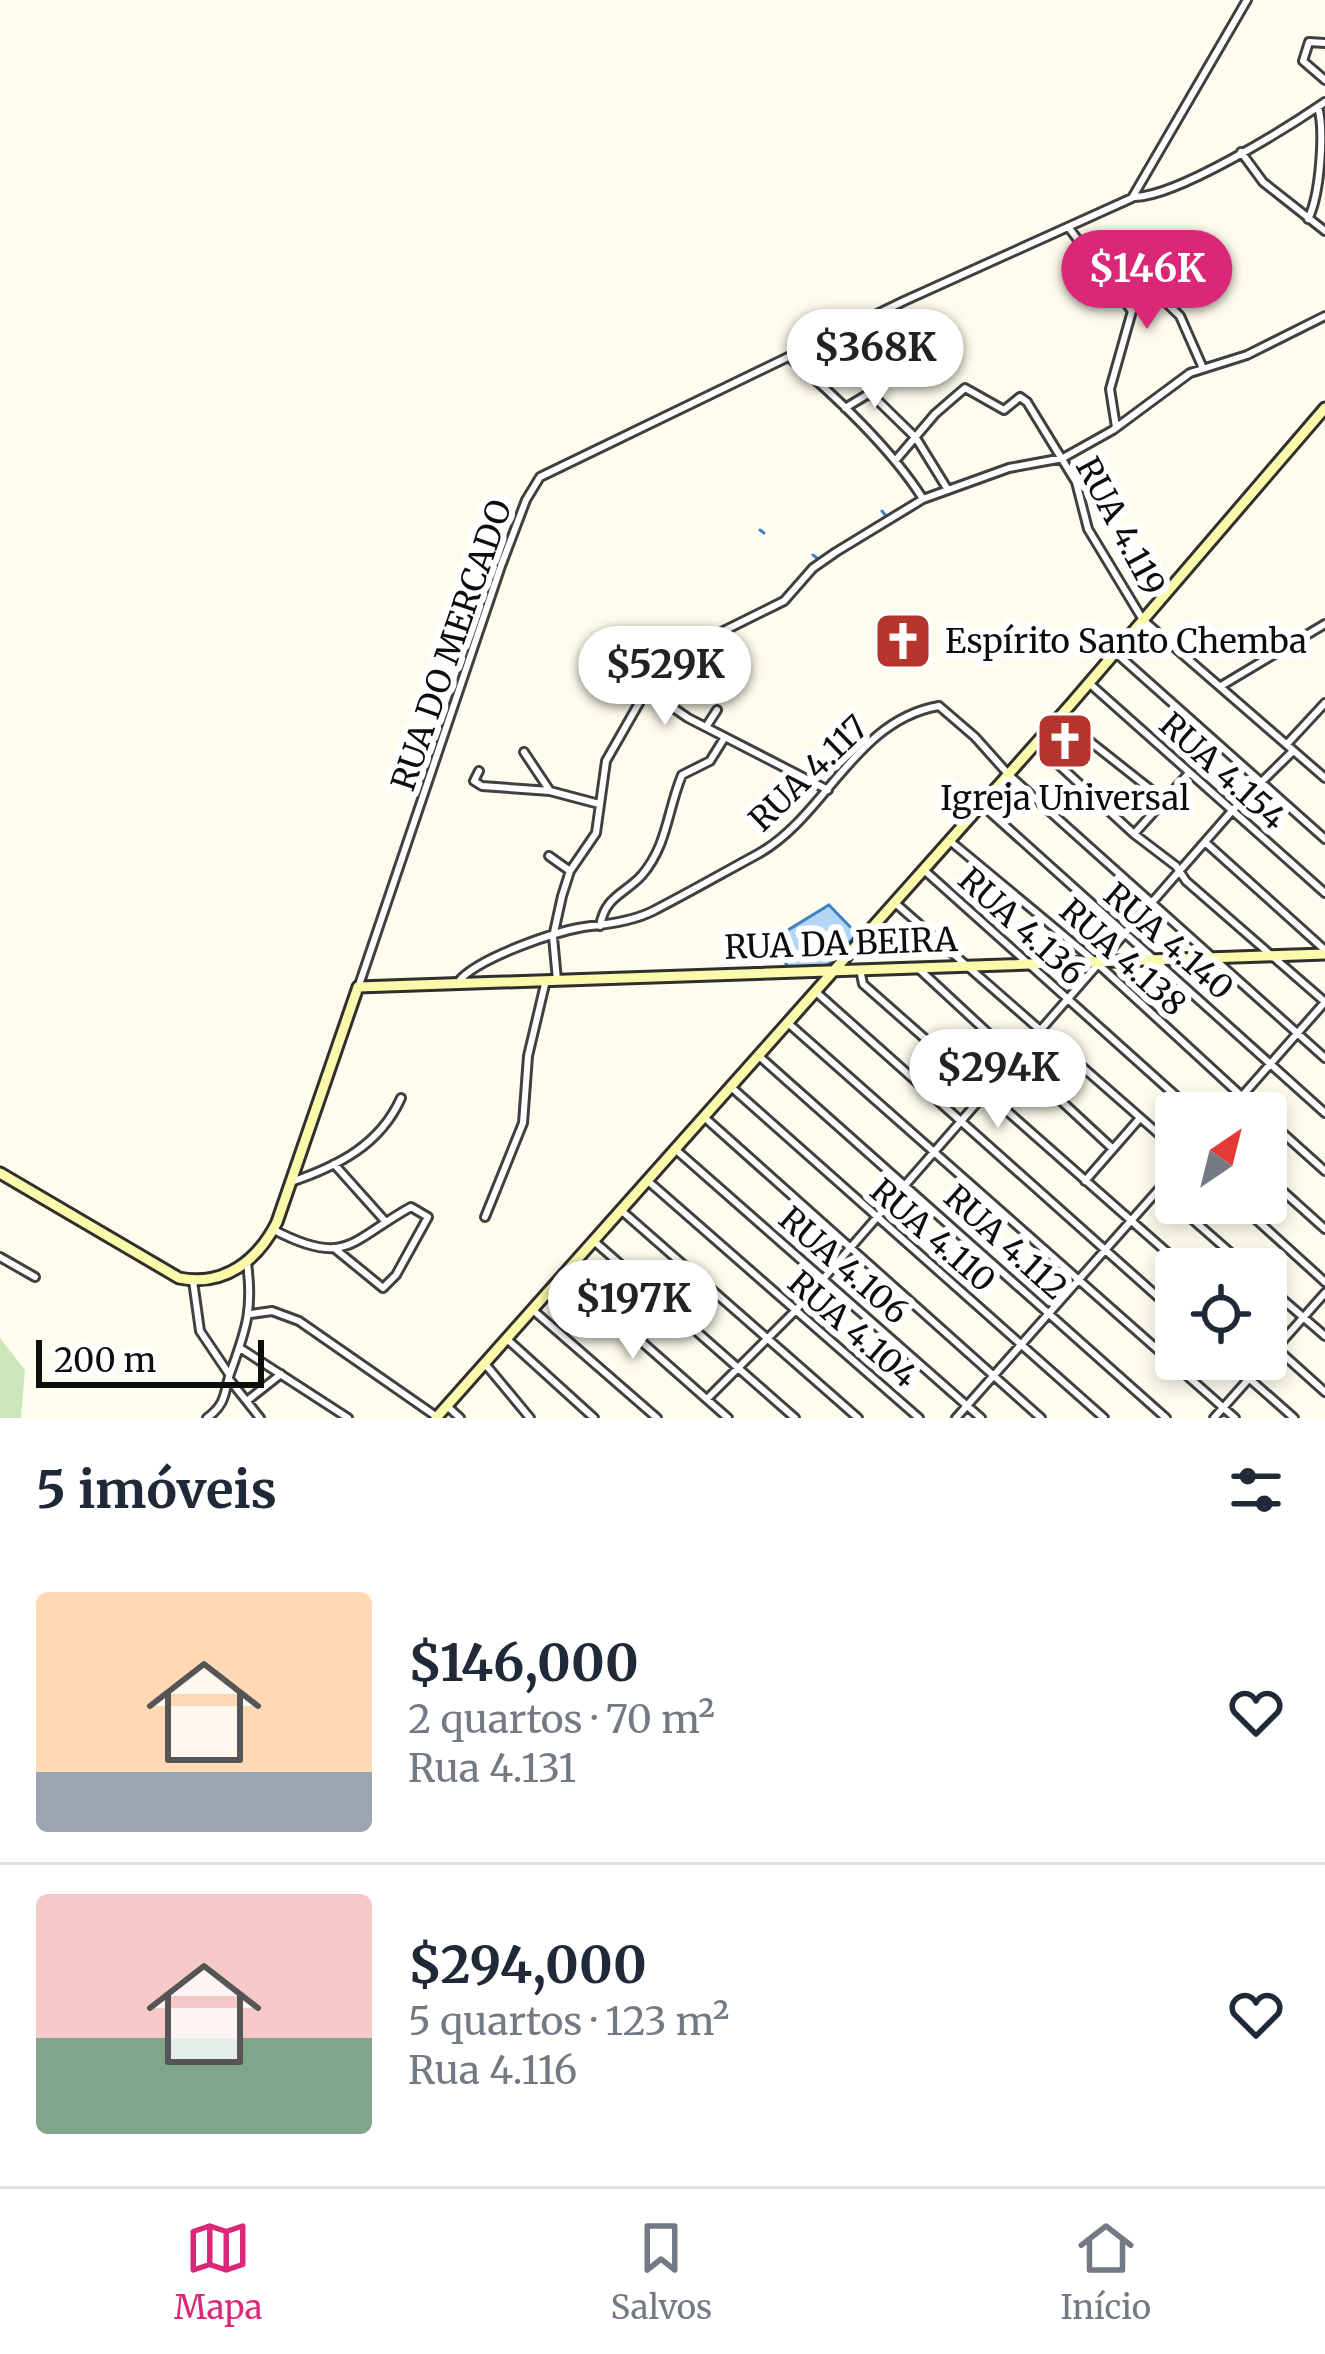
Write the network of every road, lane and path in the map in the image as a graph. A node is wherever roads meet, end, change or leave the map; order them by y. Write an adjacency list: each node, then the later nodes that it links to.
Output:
1 (1247, 0): 6 (street)
2 (1325, 43): 3 (street)
3 (1325, 80)
4 (1322, 104): 5 (street, RUA DO MERCADO); 7 (street)
5 (1241, 152): 6 (street, RUA DO MERCADO); 7 (street)
6 (1132, 198): 8 (street, RUA DO MERCADO)
7 (1307, 219): 9 (street)
8 (1069, 228): 12 (street); 14 (street, RUA DO MERCADO)
9 (1325, 231)
10 (1184, 239): 11 (street)
11 (1149, 286): 12 (street); 15 (street)
12 (1132, 311): 20 (street)
13 (1325, 316): 15 (street)
14 (790, 358): 18 (street); 77 (street, RUA DO MERCADO)
15 (1202, 366): 20 (street)
16 (879, 378): 17 (street)
17 (870, 393): 18 (street); 21 (street)
18 (845, 408): 23 (street)
19 (1325, 408): 26 (main road)
20 (1116, 427): 22 (street)
21 (916, 438): 22 (street); 23 (street); 24 (street)
22 (1063, 458): 24 (street, RUA 4.119); 26 (street, RUA 4.119)
23 (895, 461): 25 (street)
24 (948, 490): 25 (street, RUA 4.119)
25 (923, 499): 31 (street, RUA 4.119)
26 (1143, 620): 28 (main road); 30 (street, RUA 4.119)
27 (1325, 624): 30 (street)
28 (1116, 653): 29 (main road); 44 (street)
29 (1089, 683): 34 (main road); 41 (street, RUA 4.154)
30 (1221, 686): 38 (street, RUA 4.119)
31 (646, 688): 35 (street); 48 (street, RUA 4.119)
32 (1325, 703): 38 (street)
33 (717, 710): 35 (street)
34 (1059, 717): 37 (main road); 47 (street)
35 (706, 728): 36 (street)
36 (725, 737): 45 (street); 62 (street)
37 (1035, 743): 42 (main road); 51 (street)
38 (1289, 748): 43 (street, RUA 4.119); 44 (street)
39 (524, 752): 46 (street)
40 (479, 771): 46 (street)
41 (1189, 773): 47 (street); 50 (street, RUA 4.154)
42 (1009, 775): 45 (street, RUA 4.117); 49 (main road); 61 (street)
43 (1325, 778)
44 (1262, 783): 50 (street); 52 (street)
45 (828, 790): 62 (street, RUA 4.117)
46 (550, 791): 48 (street)
47 (1164, 800): 51 (street)
48 (599, 804): 57 (street, RUA 4.119)
49 (982, 805): 53 (main road); 63 (street, RUA 4.140)
50 (1232, 812): 54 (street); 59 (street, RUA 4.154)
51 (1134, 834): 58 (street)
52 (1325, 838)
53 (950, 841): 56 (main road); 69 (street, RUA 4.138)
54 (1205, 842): 58 (street); 65 (street)
55 (549, 856): 57 (street)
56 (924, 870): 60 (main road); 71 (street, RUA 4.136)
57 (570, 871): 64 (street, RUA 4.119)
58 (1181, 873): 61 (street); 66 (street)
59 (1325, 893)
60 (894, 902): 70 (street); 74 (main road)
61 (1154, 904): 63 (street); 67 (street)
62 (600, 926): 64 (street, RUA 4.117)
63 (1127, 934): 68 (street, RUA 4.140); 69 (street)
64 (554, 937): 75 (street, RUA 4.119); 76 (street, RUA 4.117)
65 (1325, 952): 66 (main road, RUA DA BEIRA)
66 (1274, 956): 67 (main road, RUA DA BEIRA); 80 (street)
67 (1213, 957): 68 (main road, RUA DA BEIRA); 83 (street)
68 (1156, 959): 69 (main road, RUA DA BEIRA); 87 (street, RUA 4.140)
69 (1098, 964): 71 (main road, RUA DA BEIRA); 79 (street); 91 (street, RUA 4.138)
70 (970, 966): 71 (main road, RUA DA BEIRA); 72 (main road, RUA DA BEIRA); 82 (street)
71 (1029, 966): 79 (street, RUA 4.136)
72 (917, 967): 73 (main road, RUA DA BEIRA); 86 (street)
73 (860, 969): 74 (main road, RUA DA BEIRA); 89 (street)
74 (835, 970): 75 (main road, RUA DA BEIRA); 78 (main road)
75 (552, 980): 76 (main road, RUA DA BEIRA); 114 (street, RUA 4.119)
76 (458, 982): 77 (main road, RUA DA BEIRA)
77 (358, 987): 108 (main road)
78 (816, 992): 81 (main road); 97 (street)
79 (1068, 1000): 82 (street); 90 (street, RUA 4.136)
80 (1325, 1002): 83 (street)
81 (788, 1023): 84 (main road); 102 (street)
82 (1041, 1030): 86 (street); 96 (street)
83 (1297, 1033): 85 (street); 87 (street)
84 (758, 1056): 88 (main road); 109 (street, RUA 4.112)
85 (1325, 1058)
86 (1014, 1060): 89 (street); 100 (street)
87 (1270, 1064): 92 (street); 94 (street, RUA 4.140)
88 (730, 1087): 95 (main road); 113 (street, RUA 4.110)
89 (986, 1091): 97 (street); 107 (street)
90 (1172, 1092)
91 (1237, 1092)
92 (1246, 1092)
93 (401, 1098): 103 (street)
94 (1325, 1113)
95 (704, 1118): 101 (main road); 122 (street)
96 (1140, 1118): 98 (street); 100 (street)
97 (960, 1122): 102 (street); 126 (street)
98 (1155, 1131)
99 (1287, 1137): 104 (street, RUA 4.138)
100 (1113, 1148): 107 (street)
101 (675, 1149): 106 (main road); 131 (street, RUA 4.106)
102 (933, 1152): 109 (street); 132 (street)
103 (334, 1164): 108 (street); 115 (street)
104 (1325, 1171)
105 (3, 1179): 133 (main road)
106 (648, 1180): 112 (main road); 138 (street, RUA 4.104)
107 (1085, 1181): 116 (street)
108 (291, 1182): 120 (main road)
109 (905, 1184): 113 (street); 140 (street, RUA 4.112)
110 (1155, 1194): 116 (street)
111 (1287, 1195): 119 (street)
112 (622, 1211): 121 (main road); 145 (street)
113 (876, 1216): 122 (street); 147 (street, RUA 4.110)
114 (485, 1217)
115 (385, 1221): 123 (street); 123 (street)
116 (1131, 1221): 124 (street); 126 (street)
117 (1198, 1224): 125 (street)
118 (1261, 1224): 134 (street)
119 (1325, 1229)
120 (273, 1230): 123 (street); 128 (main road)
121 (595, 1242): 129 (main road); 151 (street)
122 (849, 1246): 131 (street); 154 (street)
123 (334, 1248)
124 (1162, 1248)
125 (1225, 1248)
126 (1105, 1250): 132 (street); 136 (street)
127 (0, 1257): 130 (street)
128 (247, 1263): 133 (main road); 141 (street)
129 (566, 1275): 139 (main road); 158 (street)
130 (35, 1277)
131 (822, 1278): 138 (street); 160 (street, RUA 4.106)
132 (1077, 1280): 140 (street); 162 (street)
133 (194, 1281): 153 (street)
134 (1325, 1282)
135 (1325, 1293): 142 (street)
136 (1155, 1294)
137 (1287, 1303): 142 (street)
138 (796, 1310): 145 (street); 174 (street, RUA 4.104)
139 (534, 1311): 146 (main road); 170 (street)
140 (1049, 1312): 147 (street); 179 (street, RUA 4.112)
141 (251, 1314): 148 (street); 163 (street)
142 (1303, 1317): 143 (street); 144 (street)
143 (1287, 1336)
144 (1325, 1336)
145 (768, 1339): 151 (street); 173 (street)
146 (508, 1340): 150 (main road); 169 (street)
147 (1021, 1345): 154 (street); 178 (street, RUA 4.110)
148 (240, 1348): 152 (street); 153 (street)
149 (1287, 1359): 157 (street)
150 (486, 1365): 161 (main road); 168 (street)
151 (740, 1368): 158 (street); 172 (street)
152 (281, 1374): 159 (street); 166 (street)
153 (229, 1376): 159 (street); 164 (street)
154 (994, 1376): 160 (street); 177 (street)
155 (1247, 1380): 162 (street)
156 (1251, 1380): 182 (street)
157 (1325, 1392)
158 (706, 1399): 171 (street)
159 (248, 1400): 165 (street)
160 (967, 1405): 175 (street); 176 (street, RUA 4.106)
161 (447, 1406): 163 (main road); 167 (street)
162 (1223, 1408): 180 (street); 181 (street)
163 (437, 1417)
164 (208, 1418)
165 (260, 1418)
166 (348, 1418)
167 (460, 1418)
168 (530, 1418)
169 (594, 1418)
170 (657, 1418)
171 (728, 1418)
172 (795, 1418)
173 (858, 1418)
174 (919, 1418)
175 (956, 1418)
176 (981, 1418)
177 (1042, 1418)
178 (1104, 1418)
179 (1166, 1418)
180 (1214, 1418)
181 (1235, 1418)
182 (1294, 1418)

